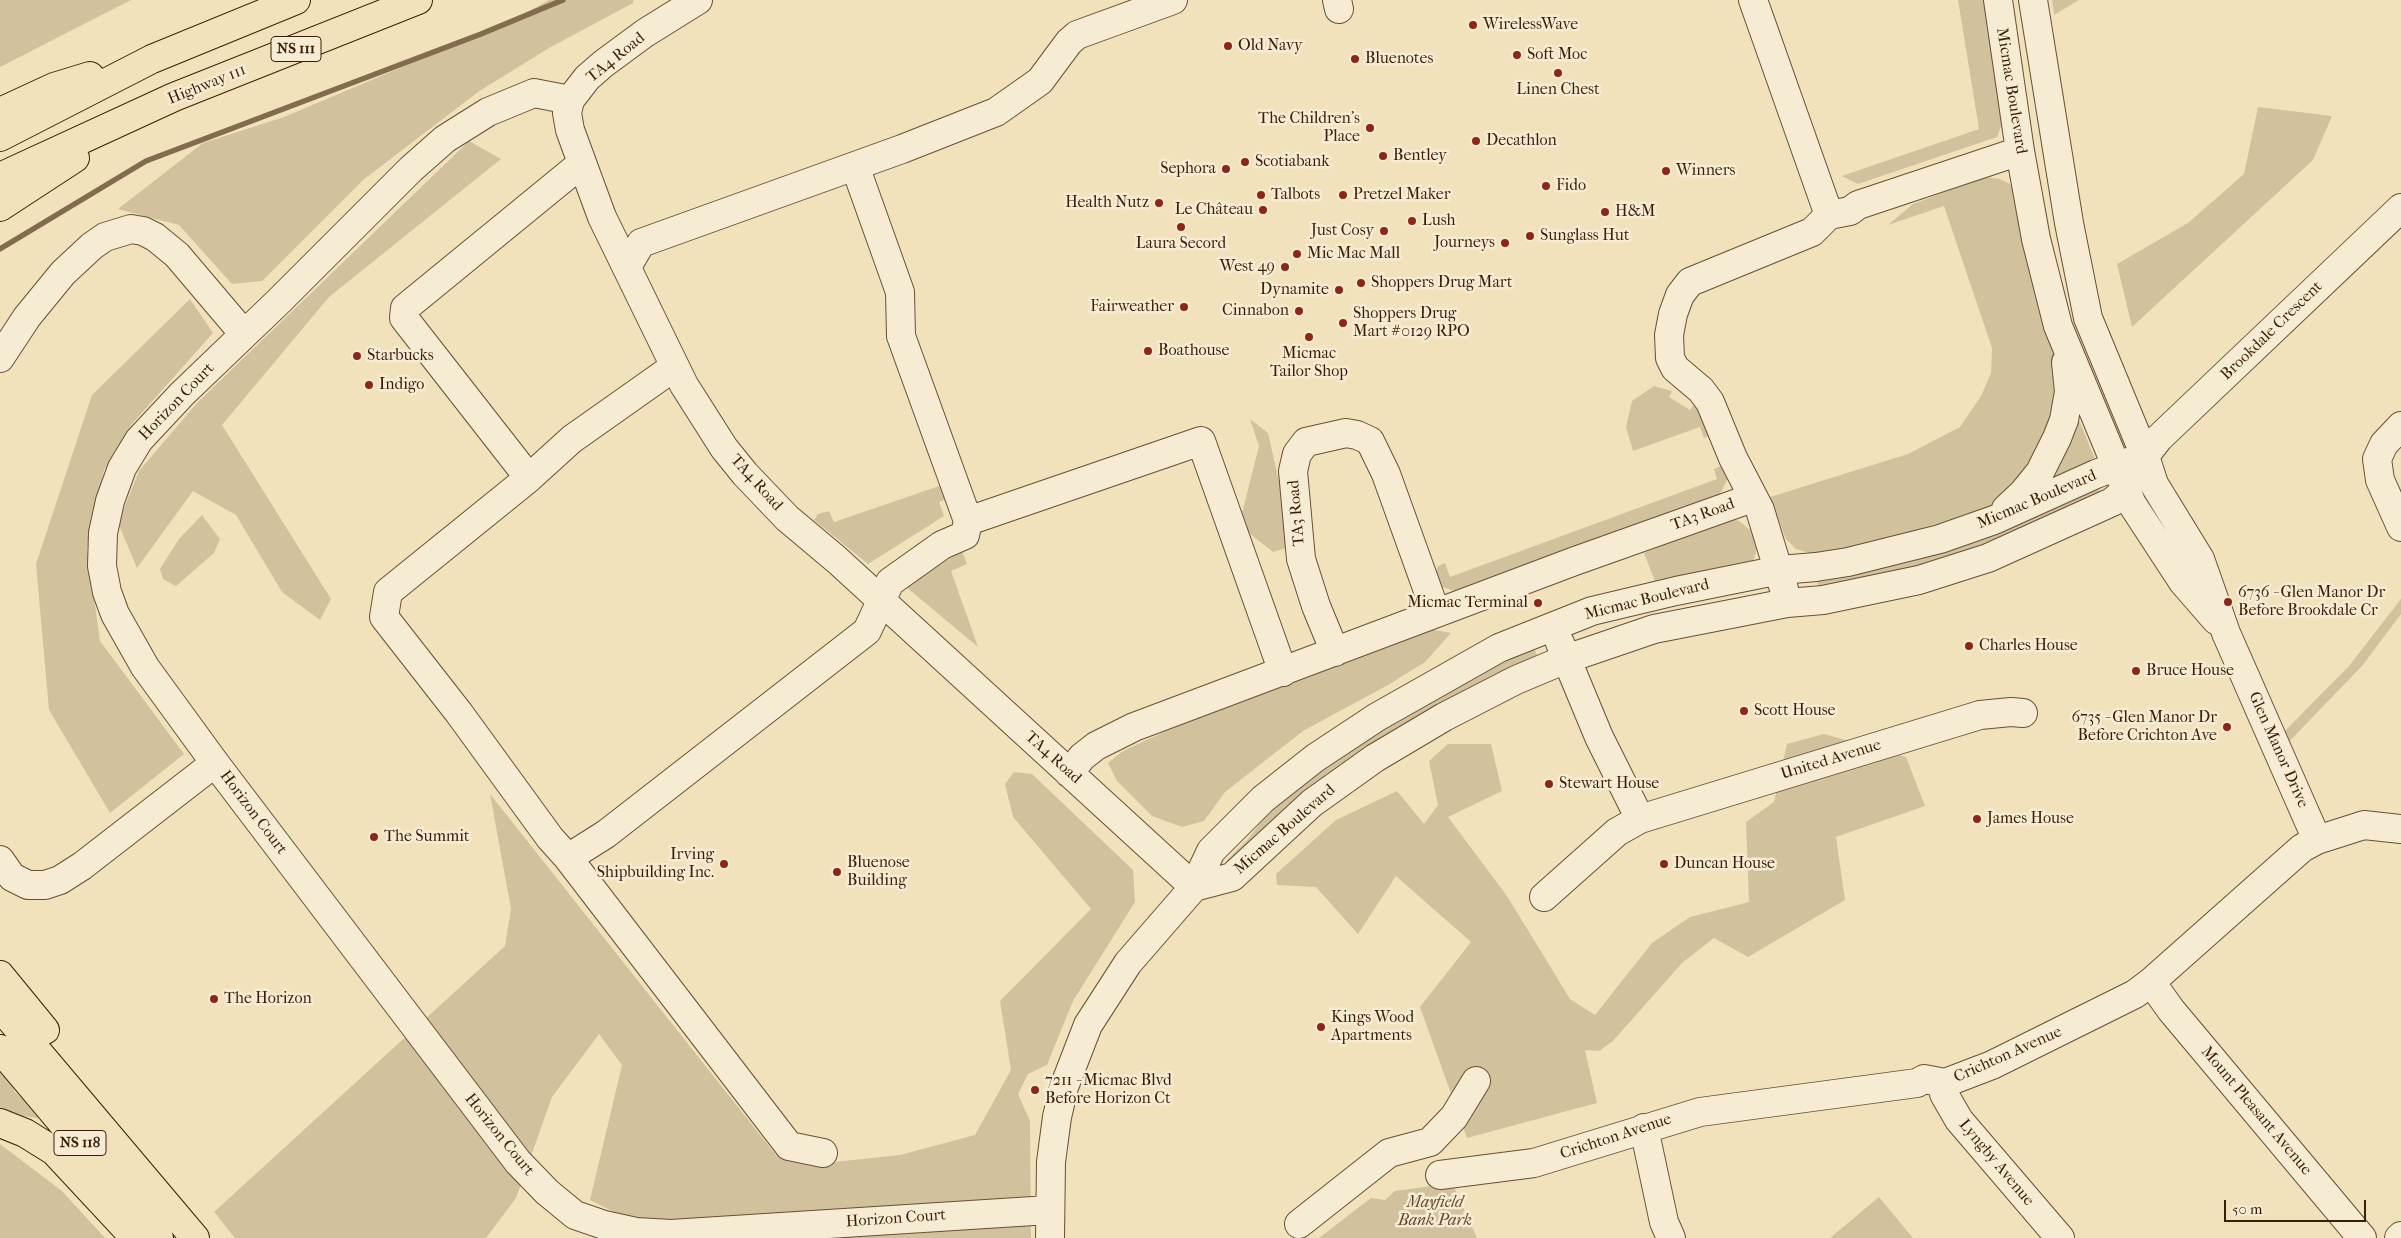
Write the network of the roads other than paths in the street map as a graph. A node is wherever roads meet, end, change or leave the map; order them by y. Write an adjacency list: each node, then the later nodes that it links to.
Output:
1 (296, 0): 8 (highway)
2 (418, 0): 9 (highway, Highway 111 / NS 111)
3 (698, 0): 10 (street, TA4 Road)
4 (1173, 0): 15 (street)
5 (1752, 0): 19 (street)
6 (1998, 0): 13 (street, Micmac Boulevard)
7 (2033, 0): 26 (street)
8 (152, 59): 11 (highway); 12 (highway)
9 (174, 97): 16 (highway, Highway 111 / NS 111); 17 (highway)
10 (570, 100): 14 (street, TA4 Road); 22 (street, Horizon Court)
11 (0, 112)
12 (0, 137)
13 (2020, 151): 19 (street); 21 (street, Micmac Boulevard)
14 (581, 164): 20 (street, TA4 Road); 27 (street)
15 (856, 166): 20 (street); 31 (street)
16 (0, 177)
17 (0, 207)
18 (2401, 208): 26 (street, Brookdale Crescent)
19 (1829, 215): 29 (street)
20 (627, 267): 24 (street, TA4 Road)
21 (2058, 326): 28 (street, Micmac Boulevard); 30 (street)
22 (244, 334): 23 (street); 43 (street, Horizon Court)
23 (0, 358)
24 (674, 367): 27 (street); 34 (street, TA4 Road)
25 (2401, 426): 32 (street)
26 (2145, 456): 28 (street, Micmac Boulevard); 38 (street, Glen Manor Drive)
27 (530, 478): 48 (street)
28 (2120, 479): 30 (street, Micmac Boulevard); 35 (street, Micmac Boulevard); 38 (street, Glen Manor Drive)
29 (1752, 498): 33 (street, TA3 Road); 36 (street, TA3 Road)
30 (1994, 520): 33 (street, Micmac Boulevard)
31 (968, 521): 34 (street); 41 (street)
32 (2401, 527)
33 (1780, 570): 35 (street, TA3 Road); 37 (street, Micmac Boulevard)
34 (880, 601): 44 (street, TA4 Road); 48 (street)
35 (1788, 603): 40 (street, Micmac Boulevard)
36 (1436, 613): 39 (street, TA3 Road); 39 (street, TA3 Road)
37 (1554, 627): 40 (street); 50 (street, Micmac Boulevard)
38 (2226, 633): 47 (street, Glen Manor Drive)
39 (1335, 652): 41 (street, TA3 Road)
40 (1566, 660): 45 (street); 50 (street, Micmac Boulevard)
41 (1282, 672): 44 (street, TA3 Road)
42 (2023, 713): 45 (street, United Avenue)
43 (215, 763): 49 (street); 63 (street, Horizon Court)
44 (1069, 772): 50 (street, TA4 Road)
45 (1640, 819): 51 (street, United Avenue)
46 (2401, 829): 47 (street, Crichton Avenue)
47 (2317, 840): 53 (street, Crichton Avenue)
48 (568, 858): 60 (street)
49 (0, 860)
50 (1194, 887): 63 (street, Micmac Boulevard)
51 (1544, 897)
52 (0, 975): 62 (highway)
53 (2151, 982): 57 (street, Crichton Avenue); 71 (street, Mount Pleasant Avenue)
54 (0, 1007): 62 (highway, NS 118)
55 (0, 1049): 66 (highway, NS 118)
56 (1476, 1081): 64 (street)
57 (1945, 1083): 59 (street, Crichton Avenue); 70 (street, Lyngby Avenue)
58 (0, 1123): 65 (highway)
59 (1644, 1128): 61 (street, Crichton Avenue); 69 (street)
60 (823, 1153)
61 (1440, 1175)
62 (150, 1184): 67 (highway, NS 118)
63 (1049, 1210): 68 (street, Micmac Boulevard)
64 (1299, 1224)
65 (135, 1238)
66 (159, 1238)
67 (195, 1238)
68 (1050, 1238)
69 (1671, 1238)
70 (2060, 1238)
71 (2362, 1238)

